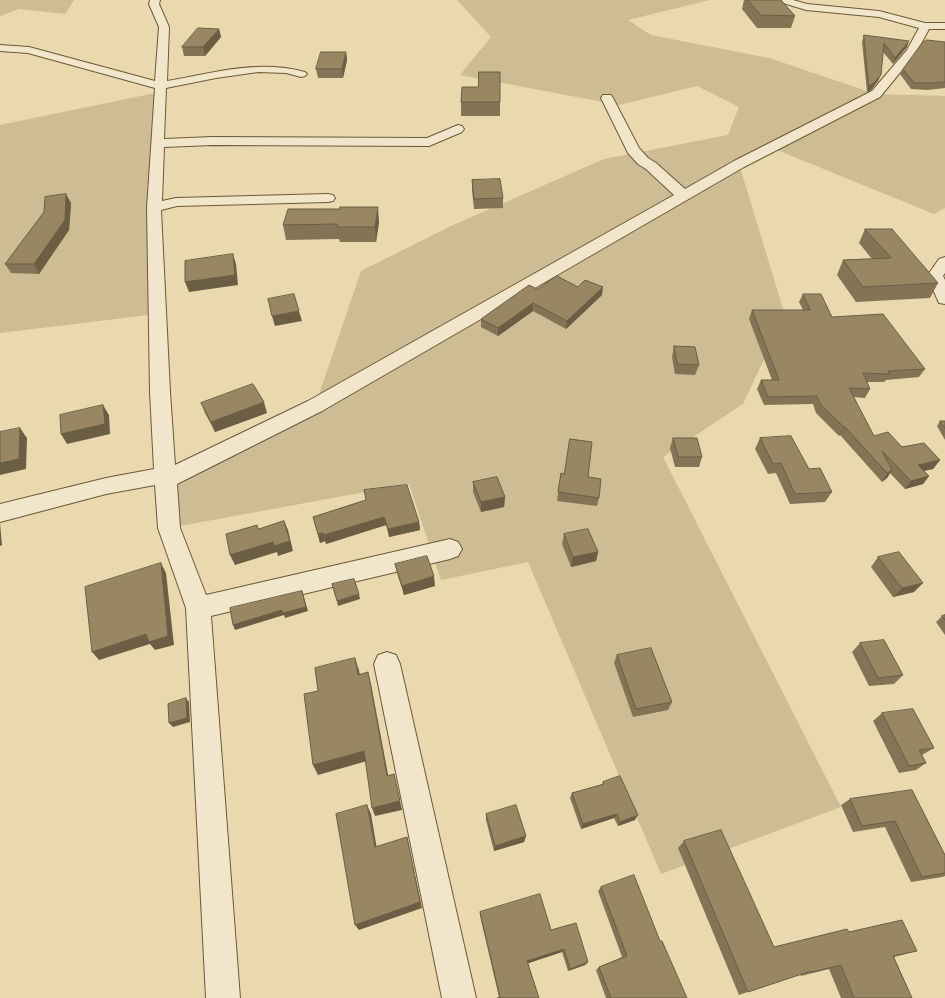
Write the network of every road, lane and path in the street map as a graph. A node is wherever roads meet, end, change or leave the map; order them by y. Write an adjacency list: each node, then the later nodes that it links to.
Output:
1 (155, 0): 7 (street)
2 (783, 0): 3 (street)
3 (925, 26): 4 (street); 11 (street)
4 (945, 26)
5 (0, 48): 7 (street)
6 (301, 74): 7 (street)
7 (160, 86): 10 (street)
8 (607, 98): 11 (street)
9 (458, 129): 10 (street)
10 (157, 143): 13 (street)
11 (684, 196): 16 (street)
12 (328, 198): 13 (street)
13 (154, 208): 16 (street)
14 (945, 262): 15 (street)
15 (945, 299)
16 (167, 477): 17 (street); 19 (street)
17 (0, 513)
18 (450, 549): 19 (street)
19 (198, 608): 21 (street)
20 (387, 664): 22 (street)
21 (223, 998)
22 (459, 998)

